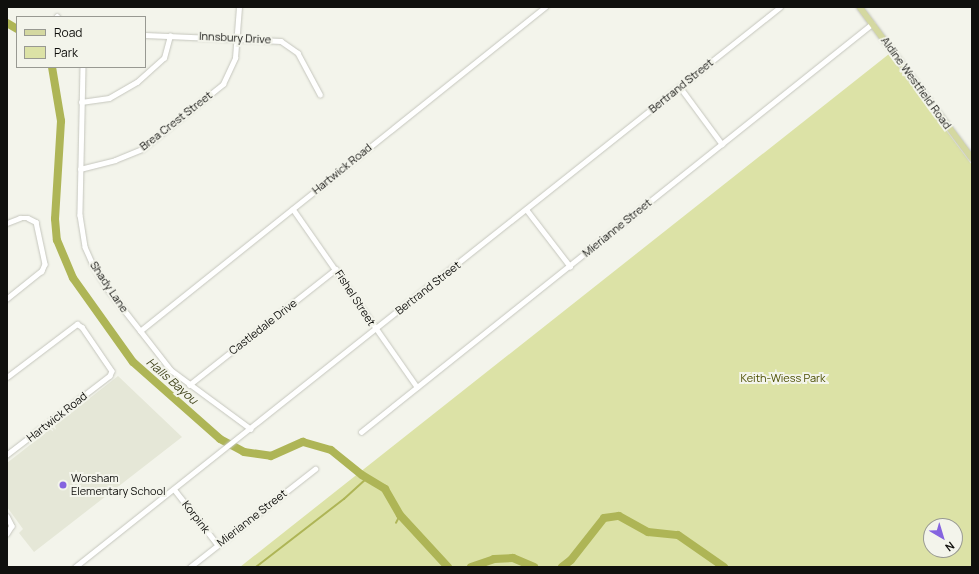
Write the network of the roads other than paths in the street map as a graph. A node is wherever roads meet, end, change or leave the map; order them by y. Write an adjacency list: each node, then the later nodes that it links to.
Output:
1 (239, 7): 8 (street, Brea Crest Street)
2 (545, 7): 16 (street, Hartwick Road)
3 (780, 7): 10 (street, Bertrand Street)
4 (860, 7): 5 (main road, Aldine Westfield Road)
5 (872, 24): 13 (street, Mierianne Street); 14 (main road, Aldine Westfield Road)
6 (146, 35): 7 (street, Innsbury Drive)
7 (170, 36): 8 (street, Innsbury Drive); 12 (street)
8 (238, 38): 11 (street, Innsbury Drive); 15 (street, Brea Crest Street)
9 (84, 68): 12 (street, Shady Lane)
10 (680, 87): 13 (street); 17 (street, Bertrand Street)
11 (320, 94)
12 (81, 102): 15 (street, Shady Lane)
13 (722, 144): 19 (street, Mierianne Street)
14 (972, 158)
15 (80, 168): 23 (street, Shady Lane)
16 (293, 209): 20 (street, Fishel Street); 23 (street, Hartwick Road)
17 (527, 210): 19 (street); 22 (street, Bertrand Street)
18 (7, 223): 21 (street)
19 (570, 266): 26 (street, Mierianne Street)
20 (336, 269): 22 (street, Fishel Street); 25 (street, Castledale Drive)
21 (7, 298)
22 (375, 330): 26 (street, Fishel Street); 27 (street, Bertrand Street)
23 (140, 331): 25 (street, Shady Lane)
24 (7, 377): 29 (street, Hartwick Road)
25 (189, 385): 27 (street, Shady Lane)
26 (417, 388): 28 (street, Mierianne Street)
27 (251, 429): 31 (street, Bertrand Street)
28 (361, 432)
29 (7, 455)
30 (315, 469): 34 (street, Mierianne Street)
31 (174, 489): 34 (street, Korpink); 35 (street, Bertrand Street)
32 (7, 516): 33 (street)
33 (7, 534)
34 (218, 545): 36 (street, Mierianne Street)
35 (75, 567)
36 (190, 567)

